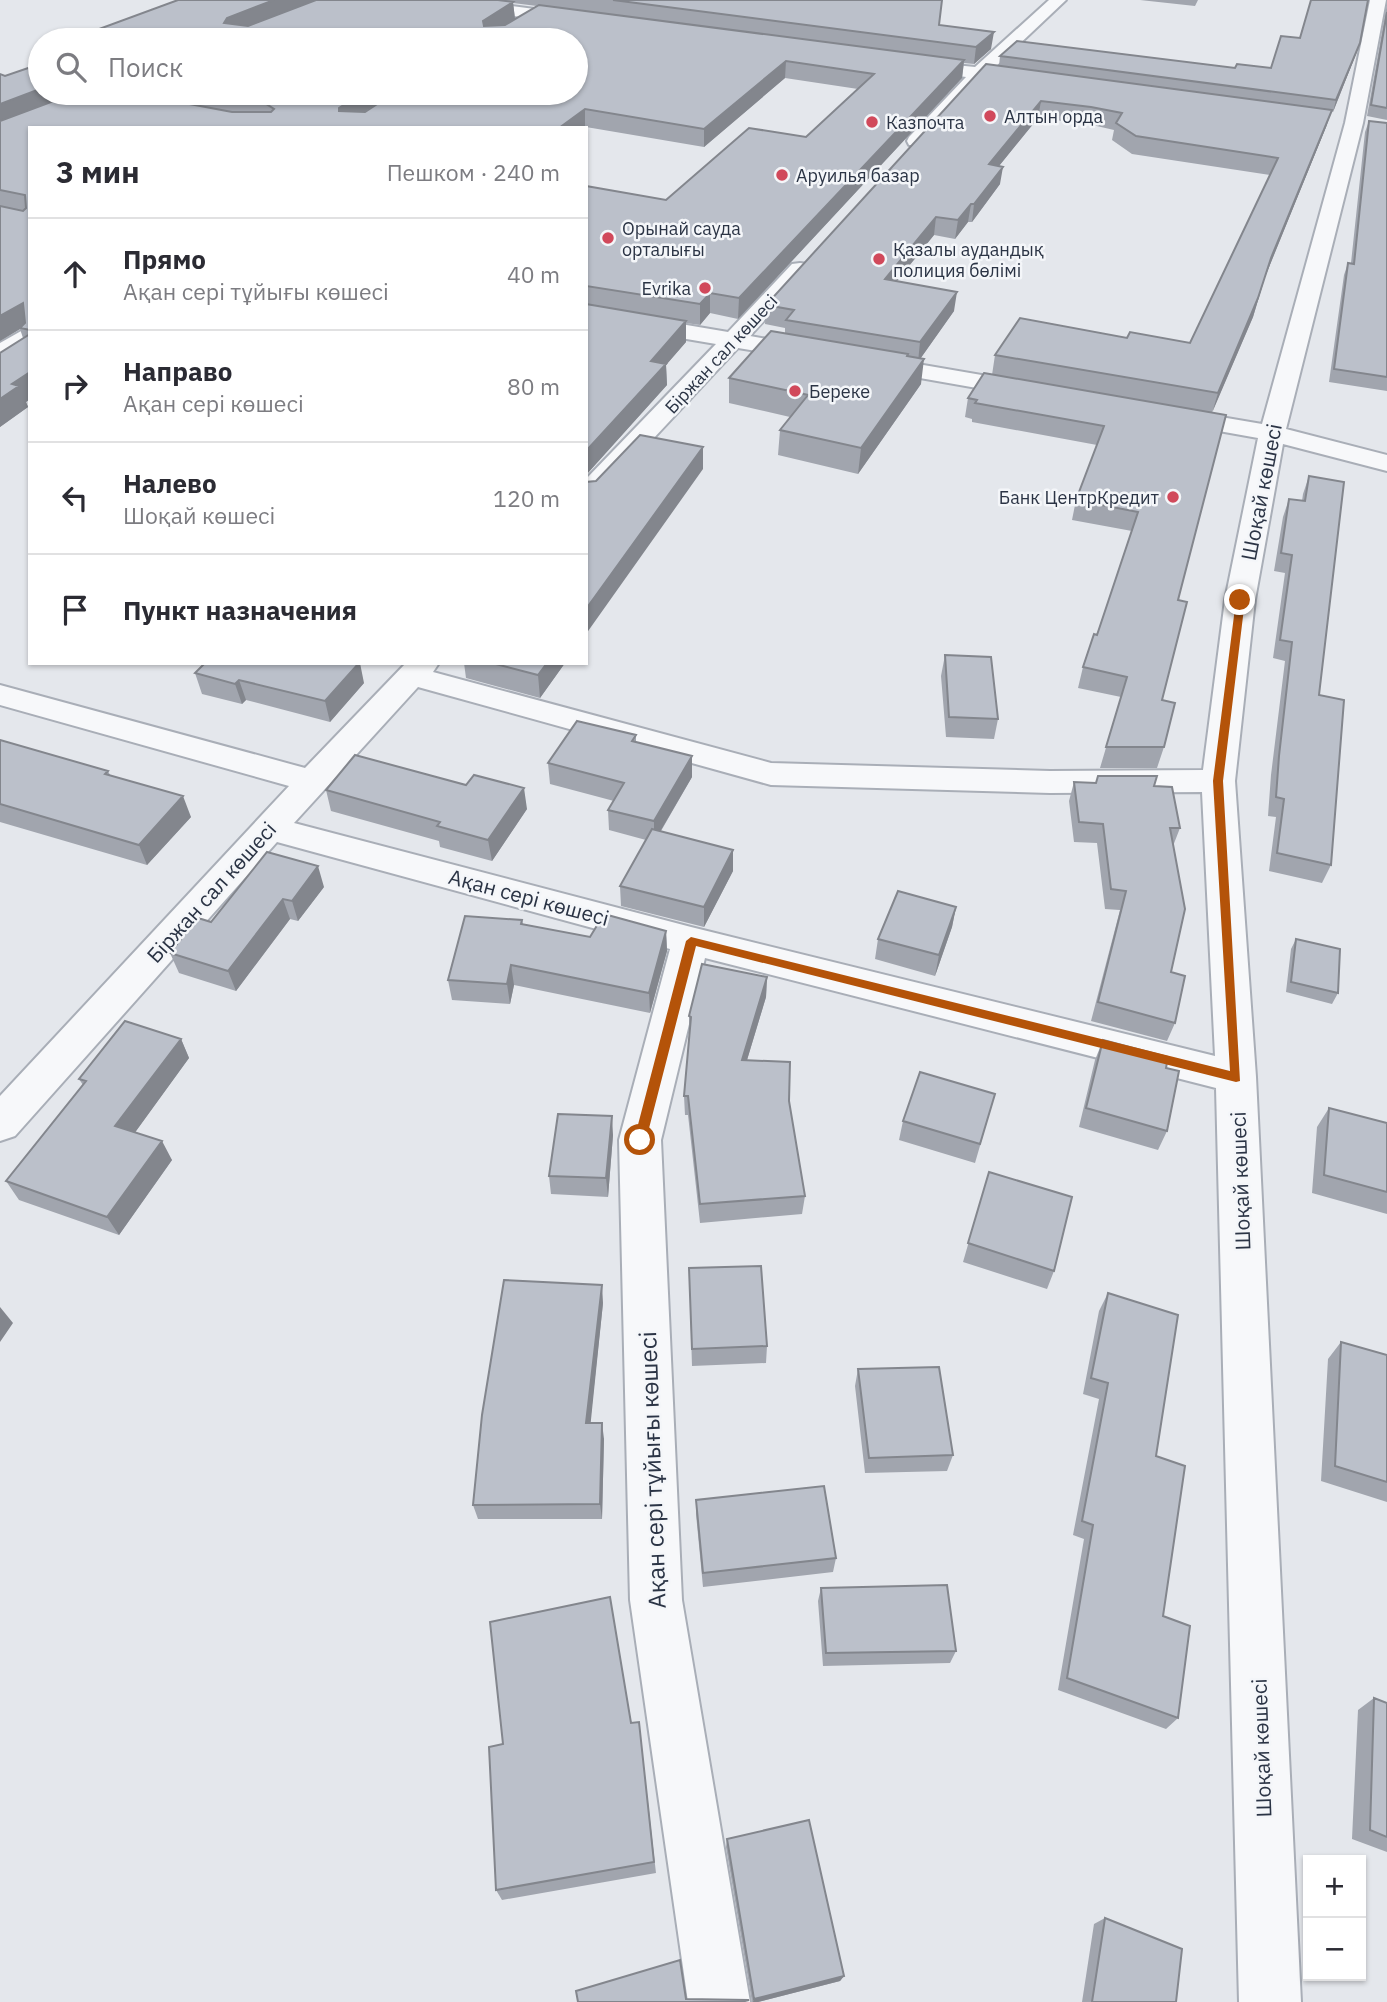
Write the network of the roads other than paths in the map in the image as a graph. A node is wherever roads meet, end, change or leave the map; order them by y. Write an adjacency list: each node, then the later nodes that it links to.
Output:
1 (433, 0): 4 (street)
2 (1058, 0): 8 (street)
3 (1378, 0): 18 (street, Шоқай көшесі)
4 (537, 14): 5 (street); 6 (street)
5 (592, 21)
6 (516, 27)
7 (896, 62): 8 (street)
8 (978, 73): 9 (street); 10 (street)
9 (1045, 82)
10 (904, 155)
11 (811, 257): 14 (street, Біржан сал көшесі)
12 (588, 315): 14 (street)
13 (28, 334): 15 (street)
14 (736, 339): 16 (street); 20 (street, Біржан сал көшесі)
15 (0, 353)
16 (1052, 394)
17 (1149, 411): 18 (street)
18 (1272, 433): 19 (street); 24 (street, Шоқай көшесі)
19 (1387, 463)
20 (588, 493)
21 (418, 670): 23 (street, Біржан сал көшесі); 24 (street)
22 (0, 695): 23 (street)
23 (312, 781): 25 (street, Біржан сал көшесі)
24 (1218, 781): 27 (street, Шоқай көшесі)
25 (269, 828): 26 (street, Ақан сері көшесі); 28 (street, Біржан сал көшесі)
26 (691, 941): 27 (street, Ақан сері көшесі); 29 (street, Ақан сері тұйығы көшесі)
27 (1236, 1077): 30 (street, Шоқай көшесі)
28 (0, 1124)
29 (719, 2002)
30 (1270, 2002)

